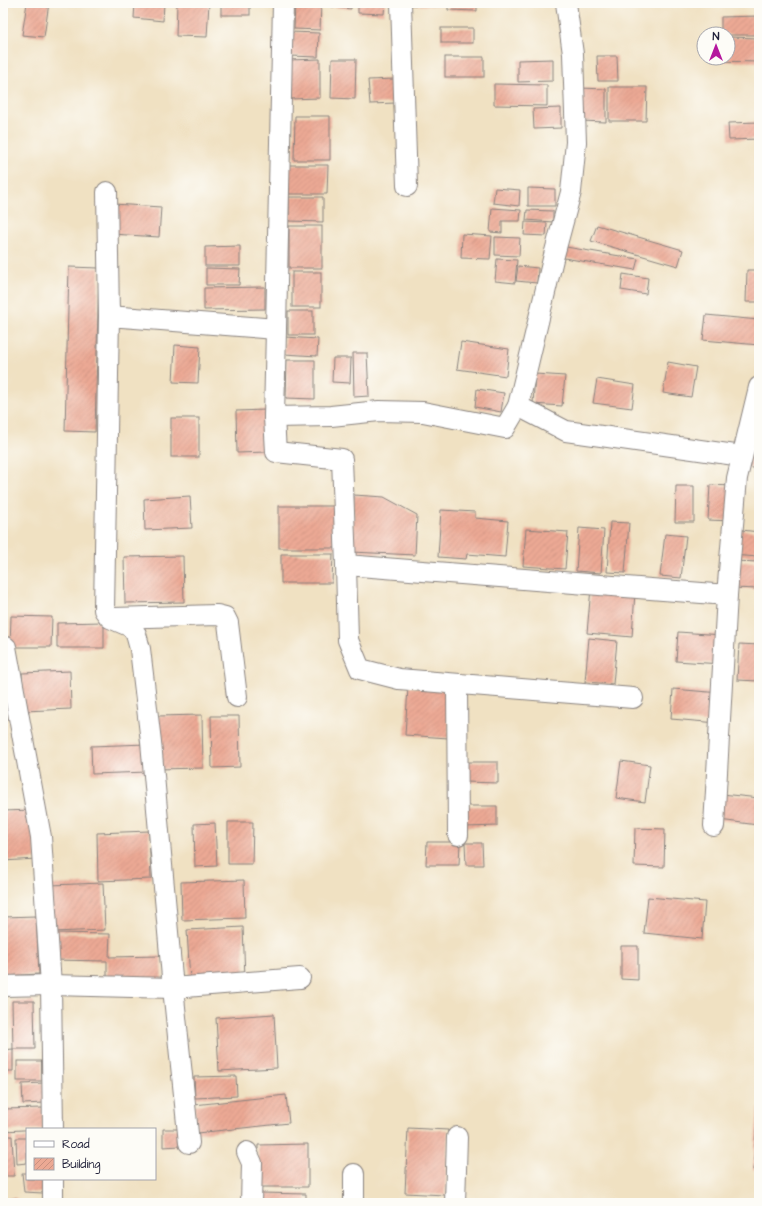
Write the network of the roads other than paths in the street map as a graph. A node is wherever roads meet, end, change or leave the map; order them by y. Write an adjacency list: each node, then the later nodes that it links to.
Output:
1 (283, 3): 7 (street)
2 (401, 3): 4 (street)
3 (566, 3): 9 (street)
4 (407, 186)
5 (107, 192): 6 (street)
6 (109, 316): 7 (street); 14 (street)
7 (276, 329): 10 (street)
8 (759, 388): 11 (street)
9 (518, 406): 10 (street); 11 (street)
10 (274, 417): 12 (street)
11 (742, 456): 13 (street)
12 (346, 565): 13 (street); 16 (street)
13 (728, 595): 19 (street)
14 (110, 618): 17 (street); 24 (street)
15 (6, 647): 22 (street)
16 (457, 684): 18 (street); 20 (street)
17 (237, 697)
18 (633, 698)
19 (714, 826)
20 (458, 834)
21 (300, 978): 24 (street)
22 (51, 985): 23 (street); 24 (street); 25 (street)
23 (3, 986)
24 (173, 988): 27 (street)
25 (53, 1128)
26 (457, 1137): 34 (street)
27 (189, 1143)
28 (247, 1152): 32 (street)
29 (354, 1174): 33 (street)
30 (53, 1180): 31 (street)
31 (53, 1203)
32 (251, 1203)
33 (354, 1203)
34 (455, 1203)

